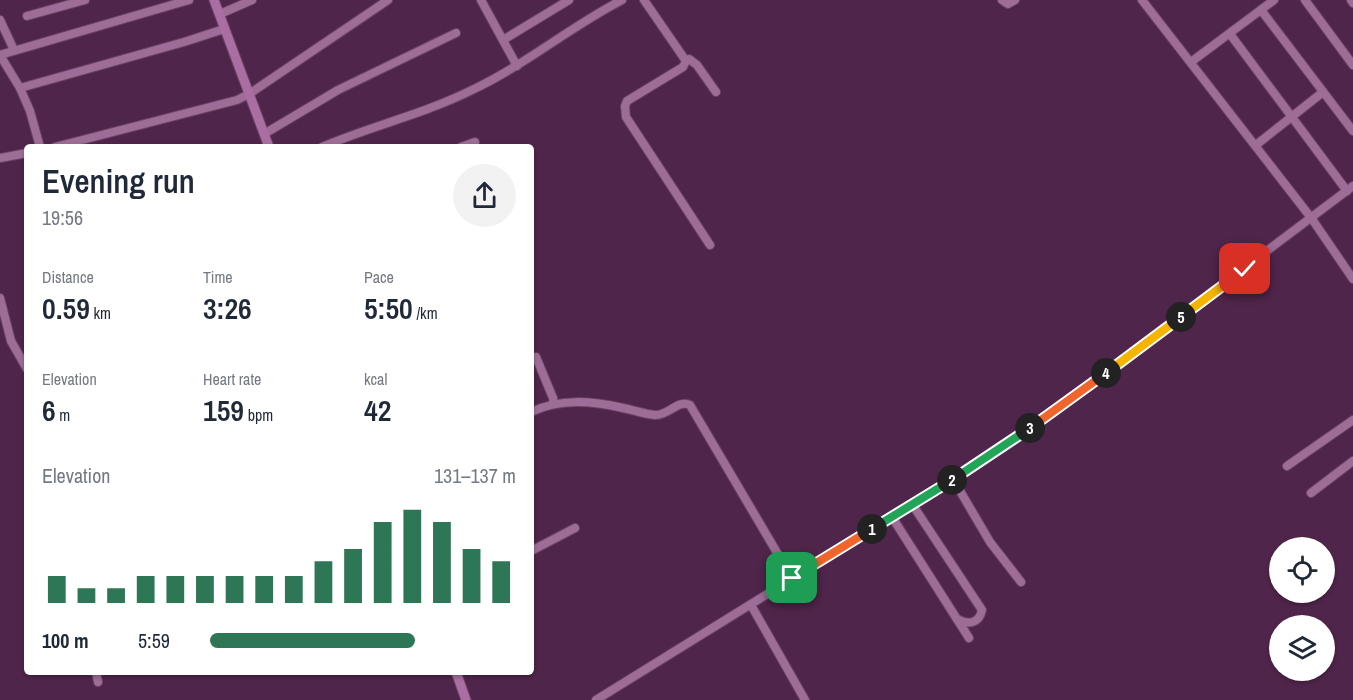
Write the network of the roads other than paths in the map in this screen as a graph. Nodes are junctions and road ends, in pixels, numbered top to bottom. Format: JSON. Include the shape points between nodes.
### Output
{"nodes":[{"id":1,"x":85,"y":0,"type":"edge"},
{"id":2,"x":189,"y":0,"type":"edge"},
{"id":3,"x":214,"y":0,"type":"edge"},
{"id":4,"x":252,"y":0,"type":"edge"},
{"id":5,"x":388,"y":0,"type":"edge"},
{"id":6,"x":569,"y":0,"type":"edge"},
{"id":7,"x":622,"y":0,"type":"edge"},
{"id":8,"x":644,"y":0,"type":"edge"},
{"id":9,"x":1002,"y":0,"type":"edge"},
{"id":10,"x":1015,"y":0,"type":"edge"},
{"id":11,"x":1142,"y":0,"type":"edge"},
{"id":12,"x":1274,"y":0,"type":"edge"},
{"id":13,"x":1305,"y":0,"type":"edge"},
{"id":14,"x":485,"y":1,"type":"edge"},
{"id":15,"x":1261,"y":10,"type":"junction"},
{"id":16,"x":220,"y":14,"type":"junction"},
{"id":17,"x":27,"y":16,"type":"dead end"},
{"id":18,"x":0,"y":20,"type":"edge"},
{"id":19,"x":224,"y":29,"type":"junction"},
{"id":20,"x":456,"y":33,"type":"dead end"},
{"id":21,"x":1230,"y":34,"type":"junction"},
{"id":22,"x":502,"y":40,"type":"junction"},
{"id":23,"x":14,"y":50,"type":"junction"},
{"id":24,"x":0,"y":55,"type":"edge"},
{"id":25,"x":686,"y":60,"type":"junction"},
{"id":26,"x":1191,"y":62,"type":"junction"},
{"id":27,"x":1353,"y":65,"type":"edge"},
{"id":28,"x":517,"y":66,"type":"junction"},
{"id":29,"x":20,"y":88,"type":"junction"},
{"id":30,"x":716,"y":92,"type":"dead end"},
{"id":31,"x":1323,"y":92,"type":"junction"},
{"id":32,"x":249,"y":94,"type":"junction"},
{"id":33,"x":1291,"y":116,"type":"junction"},
{"id":34,"x":1353,"y":131,"type":"edge"},
{"id":35,"x":264,"y":134,"type":"junction"},
{"id":36,"x":475,"y":142,"type":"dead end"},
{"id":37,"x":39,"y":144,"type":"edge"},
{"id":38,"x":67,"y":144,"type":"edge"},
{"id":39,"x":268,"y":144,"type":"edge"},
{"id":40,"x":330,"y":144,"type":"edge"},
{"id":41,"x":469,"y":144,"type":"edge"},
{"id":42,"x":1256,"y":146,"type":"junction"},
{"id":43,"x":24,"y":154,"type":"edge"},
{"id":44,"x":0,"y":158,"type":"edge"},
{"id":45,"x":1350,"y":189,"type":"edge"},
{"id":46,"x":1312,"y":219,"type":"junction"},
{"id":47,"x":710,"y":245,"type":"dead end"},
{"id":48,"x":1353,"y":279,"type":"edge"},
{"id":49,"x":0,"y":298,"type":"edge"},
{"id":50,"x":536,"y":357,"type":"dead end"},
{"id":51,"x":24,"y":364,"type":"edge"},
{"id":52,"x":554,"y":404,"type":"junction"},
{"id":53,"x":534,"y":411,"type":"edge"},
{"id":54,"x":1353,"y":420,"type":"edge"},
{"id":55,"x":1353,"y":461,"type":"edge"},
{"id":56,"x":1287,"y":466,"type":"dead end"},
{"id":57,"x":953,"y":479,"type":"junction"},
{"id":58,"x":1311,"y":494,"type":"dead end"},
{"id":59,"x":912,"y":504,"type":"junction"},
{"id":60,"x":892,"y":517,"type":"junction"},
{"id":61,"x":575,"y":528,"type":"dead end"},
{"id":62,"x":534,"y":549,"type":"edge"},
{"id":63,"x":792,"y":578,"type":"junction"},
{"id":64,"x":1021,"y":582,"type":"dead end"},
{"id":65,"x":751,"y":605,"type":"junction"},
{"id":66,"x":957,"y":620,"type":"junction"},
{"id":67,"x":969,"y":638,"type":"dead end"},
{"id":68,"x":97,"y":675,"type":"edge"},
{"id":69,"x":457,"y":675,"type":"edge"},
{"id":70,"x":98,"y":682,"type":"dead end"},
{"id":71,"x":466,"y":700,"type":"edge"},
{"id":72,"x":596,"y":700,"type":"edge"},
{"id":73,"x":805,"y":700,"type":"edge"}],
"edges":[{"from":1,"to":17,"type":"street"},
{"from":2,"to":23,"type":"street"},
{"from":3,"to":16,"type":"main road"},
{"from":4,"to":16,"type":"street"},
{"from":5,"to":32,"type":"street"},
{"from":6,"to":22,"type":"street"},
{"from":7,"to":28,"type":"street"},
{"from":8,"to":25,"type":"street"},
{"from":9,"to":10,"type":"street","via":[[1008,4]]},
{"from":11,"to":26,"type":"street"},
{"from":12,"to":15,"type":"street"},
{"from":13,"to":27,"type":"street"},
{"from":14,"to":22,"type":"street"},
{"from":15,"to":21,"type":"street"},
{"from":15,"to":31,"type":"street"},
{"from":16,"to":19,"type":"main road"},
{"from":18,"to":23,"type":"street"},
{"from":19,"to":29,"type":"street"},
{"from":19,"to":32,"type":"main road"},
{"from":20,"to":35,"type":"street","via":[[338,90]]},
{"from":21,"to":26,"type":"street"},
{"from":21,"to":33,"type":"street"},
{"from":22,"to":28,"type":"street"},
{"from":23,"to":24,"type":"street"},
{"from":24,"to":29,"type":"street"},
{"from":25,"to":30,"type":"street","via":[[697,65]]},
{"from":25,"to":47,"type":"street","via":[[683,67],[630,99],[625,111]]},
{"from":26,"to":42,"type":"street"},
{"from":28,"to":40,"type":"street","via":[[448,102]]},
{"from":29,"to":37,"type":"street"},
{"from":31,"to":33,"type":"street"},
{"from":31,"to":34,"type":"street"},
{"from":32,"to":35,"type":"main road"},
{"from":32,"to":38,"type":"street"},
{"from":33,"to":42,"type":"street"},
{"from":33,"to":45,"type":"street"},
{"from":35,"to":39,"type":"main road"},
{"from":36,"to":41,"type":"street"},
{"from":42,"to":46,"type":"street"},
{"from":43,"to":44,"type":"street"},
{"from":45,"to":46,"type":"street"},
{"from":46,"to":48,"type":"street"},
{"from":46,"to":57,"type":"street","via":[[1045,418]]},
{"from":49,"to":51,"type":"street","via":[[11,341]]},
{"from":50,"to":52,"type":"street"},
{"from":52,"to":53,"type":"street"},
{"from":52,"to":63,"type":"street","via":[[608,404],[658,415],[682,403],[690,405]]},
{"from":54,"to":56,"type":"street"},
{"from":55,"to":58,"type":"street"},
{"from":57,"to":59,"type":"street"},
{"from":57,"to":64,"type":"street","via":[[990,542]]},
{"from":59,"to":60,"type":"street"},
{"from":59,"to":66,"type":"street","via":[[982,610],[975,622]]},
{"from":60,"to":63,"type":"street"},
{"from":60,"to":66,"type":"street"},
{"from":61,"to":62,"type":"street"},
{"from":63,"to":65,"type":"street"},
{"from":65,"to":72,"type":"street"},
{"from":65,"to":73,"type":"street"},
{"from":66,"to":67,"type":"street"},
{"from":68,"to":70,"type":"street"},
{"from":69,"to":71,"type":"main road"}]}
